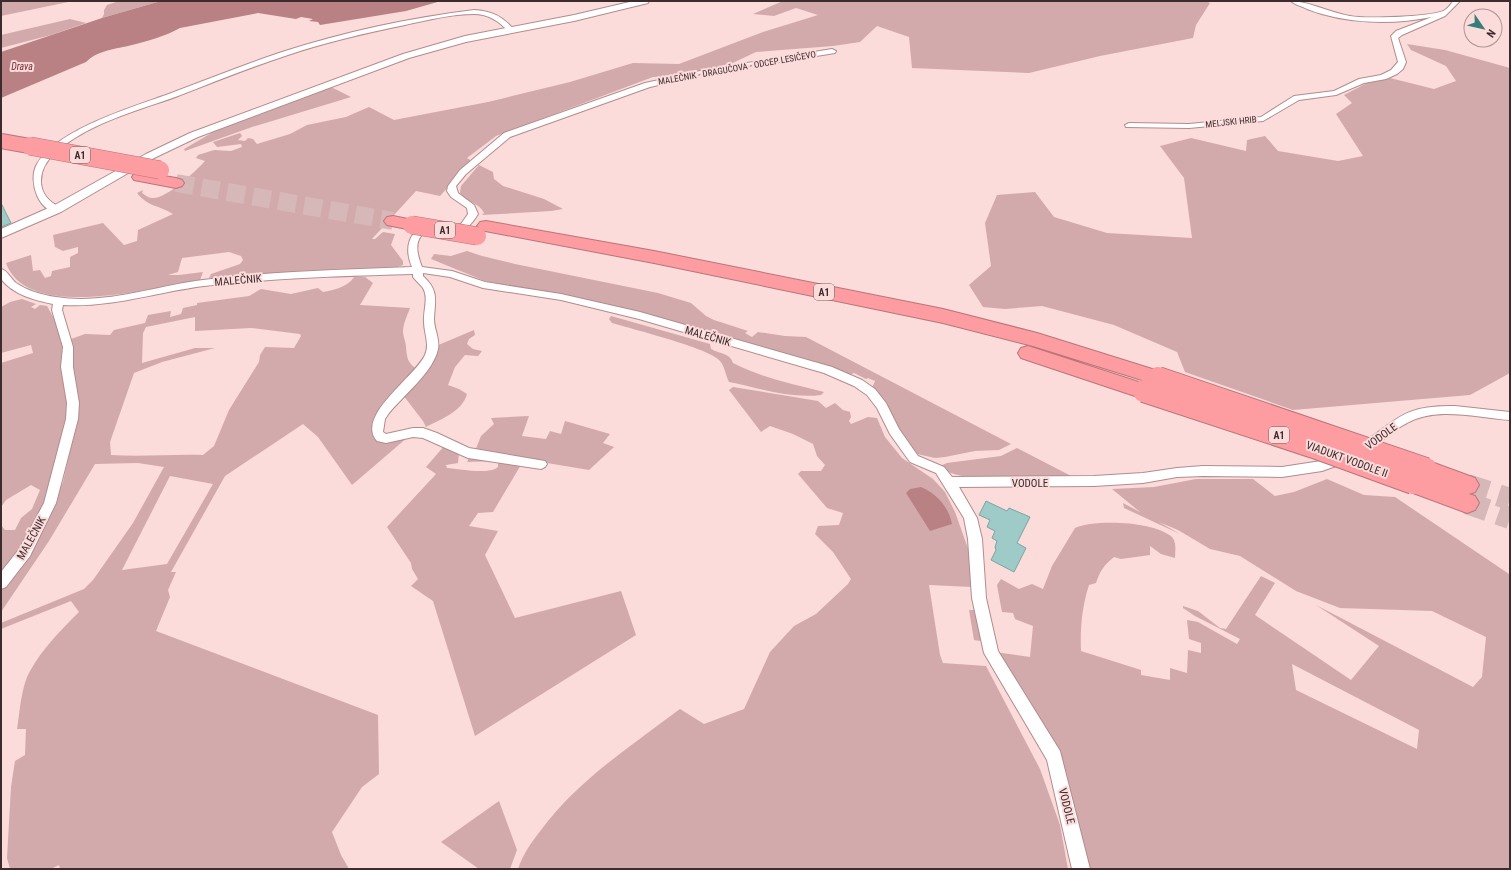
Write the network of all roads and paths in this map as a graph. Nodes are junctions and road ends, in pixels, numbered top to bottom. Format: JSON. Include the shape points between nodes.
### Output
{"nodes":[{"id":1,"x":645,"y":1,"type":"edge"},
{"id":2,"x":1294,"y":1,"type":"edge"},
{"id":3,"x":1457,"y":1,"type":"edge"},
{"id":4,"x":1447,"y":12,"type":"junction"},
{"id":5,"x":510,"y":30,"type":"junction"},
{"id":6,"x":832,"y":51,"type":"dead end"},
{"id":7,"x":1129,"y":125,"type":"dead end"},
{"id":8,"x":1,"y":142,"type":"edge"},
{"id":9,"x":1,"y":152,"type":"edge"},
{"id":10,"x":57,"y":209,"type":"junction"},
{"id":11,"x":407,"y":218,"type":"tunnel mouth"},
{"id":12,"x":1,"y":234,"type":"edge"},
{"id":13,"x":419,"y":270,"type":"junction"},
{"id":14,"x":1,"y":272,"type":"edge"},
{"id":15,"x":59,"y":301,"type":"junction"},
{"id":16,"x":1510,"y":416,"type":"edge"},
{"id":17,"x":541,"y":464,"type":"dead end"},
{"id":18,"x":949,"y":482,"type":"junction"},
{"id":19,"x":1467,"y":494,"type":"tunnel mouth"},
{"id":20,"x":1,"y":583,"type":"edge"},
{"id":21,"x":1080,"y":869,"type":"edge"}],
"edges":[{"from":1,"to":5,"type":"street"},
{"from":2,"to":4,"type":"street","via":[[1317,10],[1352,18],[1416,18]]},
{"from":3,"to":4,"type":"street","name":"MELJSKI HRIB"},
{"from":4,"to":7,"type":"street","name":"MELJSKI HRIB","via":[[1398,33],[1394,38],[1402,62],[1394,72],[1362,81],[1336,93],[1297,98],[1264,119],[1189,126]]},
{"from":5,"to":10,"type":"street","via":[[421,51],[208,129],[150,156]]},
{"from":5,"to":10,"type":"street","via":[[497,17],[474,12],[363,33],[318,43],[252,65],[123,114],[71,138],[47,156],[36,171],[39,193],[46,202]]},
{"from":6,"to":13,"type":"street","name":"MALEČNIK - DRAGUČOVA - ODCEP LESIČEVO","via":[[710,71],[648,85],[507,135],[463,172],[452,186],[454,196],[473,210],[467,224],[456,229],[433,226],[425,228],[412,242],[413,259]]},
{"from":8,"to":9,"type":"highway","number":"A1","bridge":true,"via":[[160,170],[181,178],[140,176]]},
{"from":10,"to":12,"type":"street"},
{"from":11,"to":19,"type":"highway","name":"VIADUKT VODOLE II","number":"A1","bridge":true,"via":[[481,231],[939,329],[1151,385],[1314,447],[1420,476]]},
{"from":13,"to":15,"type":"street","name":"MALEČNIK","via":[[235,280],[94,302]]},
{"from":13,"to":17,"type":"street","via":[[418,277],[430,290],[432,298],[429,320],[434,344],[424,367],[382,416],[377,426],[381,438],[421,433],[439,438],[459,450],[473,454]]},
{"from":13,"to":18,"type":"street","name":"MALEČNIK","via":[[452,274],[483,285],[561,297],[633,314],[844,376],[871,392],[914,459],[940,470]]},
{"from":14,"to":15,"type":"street","name":"MALEČNIK","via":[[15,287],[35,296]]},
{"from":15,"to":20,"type":"street","name":"MALEČNIK","via":[[57,310],[68,347],[67,367],[73,403],[72,419],[50,503],[25,552]]},
{"from":16,"to":18,"type":"street","name":"VODOLE","via":[[1463,412],[1426,412],[1413,415],[1356,453],[1313,469],[1289,473],[1182,472],[1145,478],[1060,483]]},
{"from":18,"to":21,"type":"street","name":"VODOLE","via":[[970,518],[979,598],[992,653],[1054,757]]}]}
